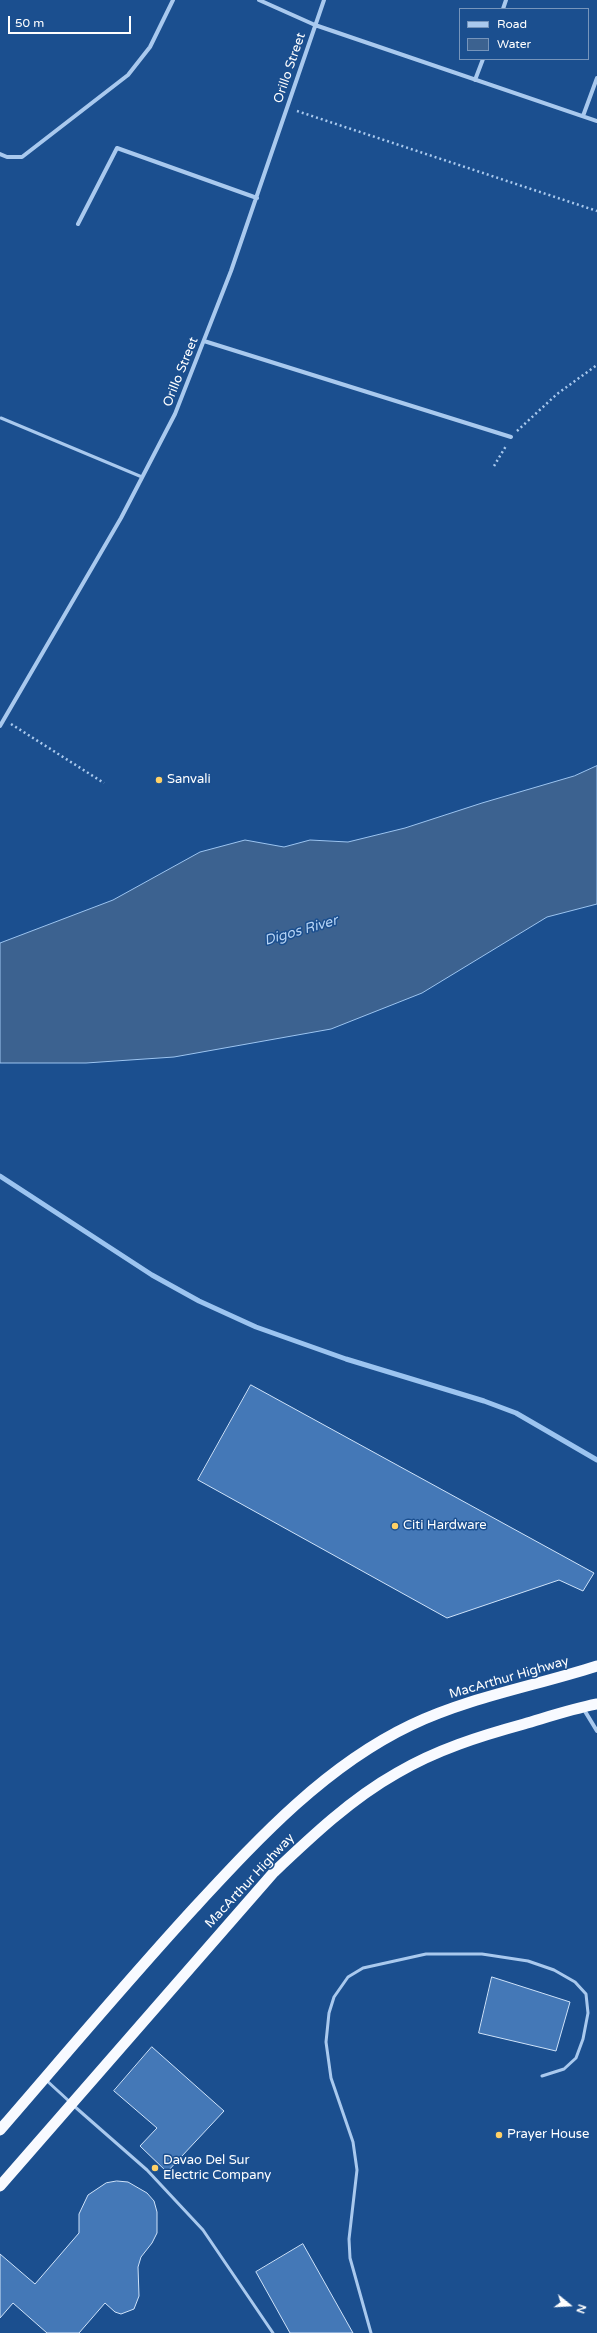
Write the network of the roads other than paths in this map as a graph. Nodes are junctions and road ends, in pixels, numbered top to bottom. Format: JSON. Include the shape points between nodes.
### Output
{"nodes":[{"id":1,"x":173,"y":0,"type":"edge"},
{"id":2,"x":259,"y":0,"type":"edge"},
{"id":3,"x":324,"y":0,"type":"edge"},
{"id":4,"x":315,"y":25,"type":"junction"},
{"id":5,"x":484,"y":60,"type":"edge"},
{"id":6,"x":597,"y":78,"type":"edge"},
{"id":7,"x":475,"y":80,"type":"junction"},
{"id":8,"x":583,"y":116,"type":"junction"},
{"id":9,"x":597,"y":121,"type":"edge"},
{"id":10,"x":0,"y":154,"type":"edge"},
{"id":11,"x":257,"y":198,"type":"junction"},
{"id":12,"x":78,"y":224,"type":"dead end"},
{"id":13,"x":204,"y":341,"type":"junction"},
{"id":14,"x":1,"y":418,"type":"dead end"},
{"id":15,"x":511,"y":437,"type":"road end"},
{"id":16,"x":142,"y":477,"type":"junction"},
{"id":17,"x":0,"y":726,"type":"edge"},
{"id":18,"x":597,"y":1666,"type":"edge"},
{"id":19,"x":597,"y":1704,"type":"edge"},
{"id":20,"x":582,"y":1707,"type":"junction"},
{"id":21,"x":597,"y":1731,"type":"edge"},
{"id":22,"x":542,"y":2076,"type":"dead end"},
{"id":23,"x":44,"y":2079,"type":"junction"},
{"id":24,"x":72,"y":2104,"type":"junction"},
{"id":25,"x":0,"y":2130,"type":"edge"},
{"id":26,"x":0,"y":2186,"type":"edge"},
{"id":27,"x":273,"y":2333,"type":"edge"},
{"id":28,"x":371,"y":2333,"type":"edge"}],
"edges":[{"from":1,"to":10,"type":"street","via":[[150,47],[128,75],[22,157]]},
{"from":2,"to":4,"type":"street"},
{"from":3,"to":4,"type":"street","name":"Orillo Street"},
{"from":4,"to":7,"type":"street"},
{"from":4,"to":11,"type":"street","name":"Orillo Street"},
{"from":5,"to":7,"type":"street"},
{"from":6,"to":8,"type":"street"},
{"from":7,"to":8,"type":"street"},
{"from":8,"to":9,"type":"street"},
{"from":11,"to":12,"type":"street","via":[[117,148]]},
{"from":11,"to":13,"type":"street","name":"Orillo Street"},
{"from":13,"to":15,"type":"street"},
{"from":13,"to":16,"type":"street","name":"Orillo Street","via":[[176,414]]},
{"from":14,"to":16,"type":"lane"},
{"from":16,"to":17,"type":"street","name":"Orillo Street","via":[[49,645]]},
{"from":18,"to":23,"type":"highway","name":"MacArthur Highway","via":[[482,1699],[418,1722],[367,1750],[332,1774],[293,1805],[260,1837],[170,1934]]},
{"from":19,"to":20,"type":"highway","name":"MacArthur Highway"},
{"from":20,"to":21,"type":"street"},
{"from":20,"to":24,"type":"highway","name":"MacArthur Highway","via":[[485,1735],[427,1756],[364,1794],[319,1829],[274,1872]]},
{"from":22,"to":28,"type":"lane","via":[[564,2069],[576,2058],[588,2013],[586,1994],[575,1982],[554,1970],[528,1961],[482,1954],[426,1954],[363,1968],[348,1977],[334,1997],[329,2013],[326,2042],[332,2078],[354,2149],[357,2170],[349,2239],[350,2258]]},
{"from":23,"to":24,"type":"lane"},
{"from":23,"to":25,"type":"highway","name":"MacArthur Highway"},
{"from":24,"to":26,"type":"highway","name":"MacArthur Highway"},
{"from":24,"to":27,"type":"lane","via":[[147,2170],[204,2230]]}]}
